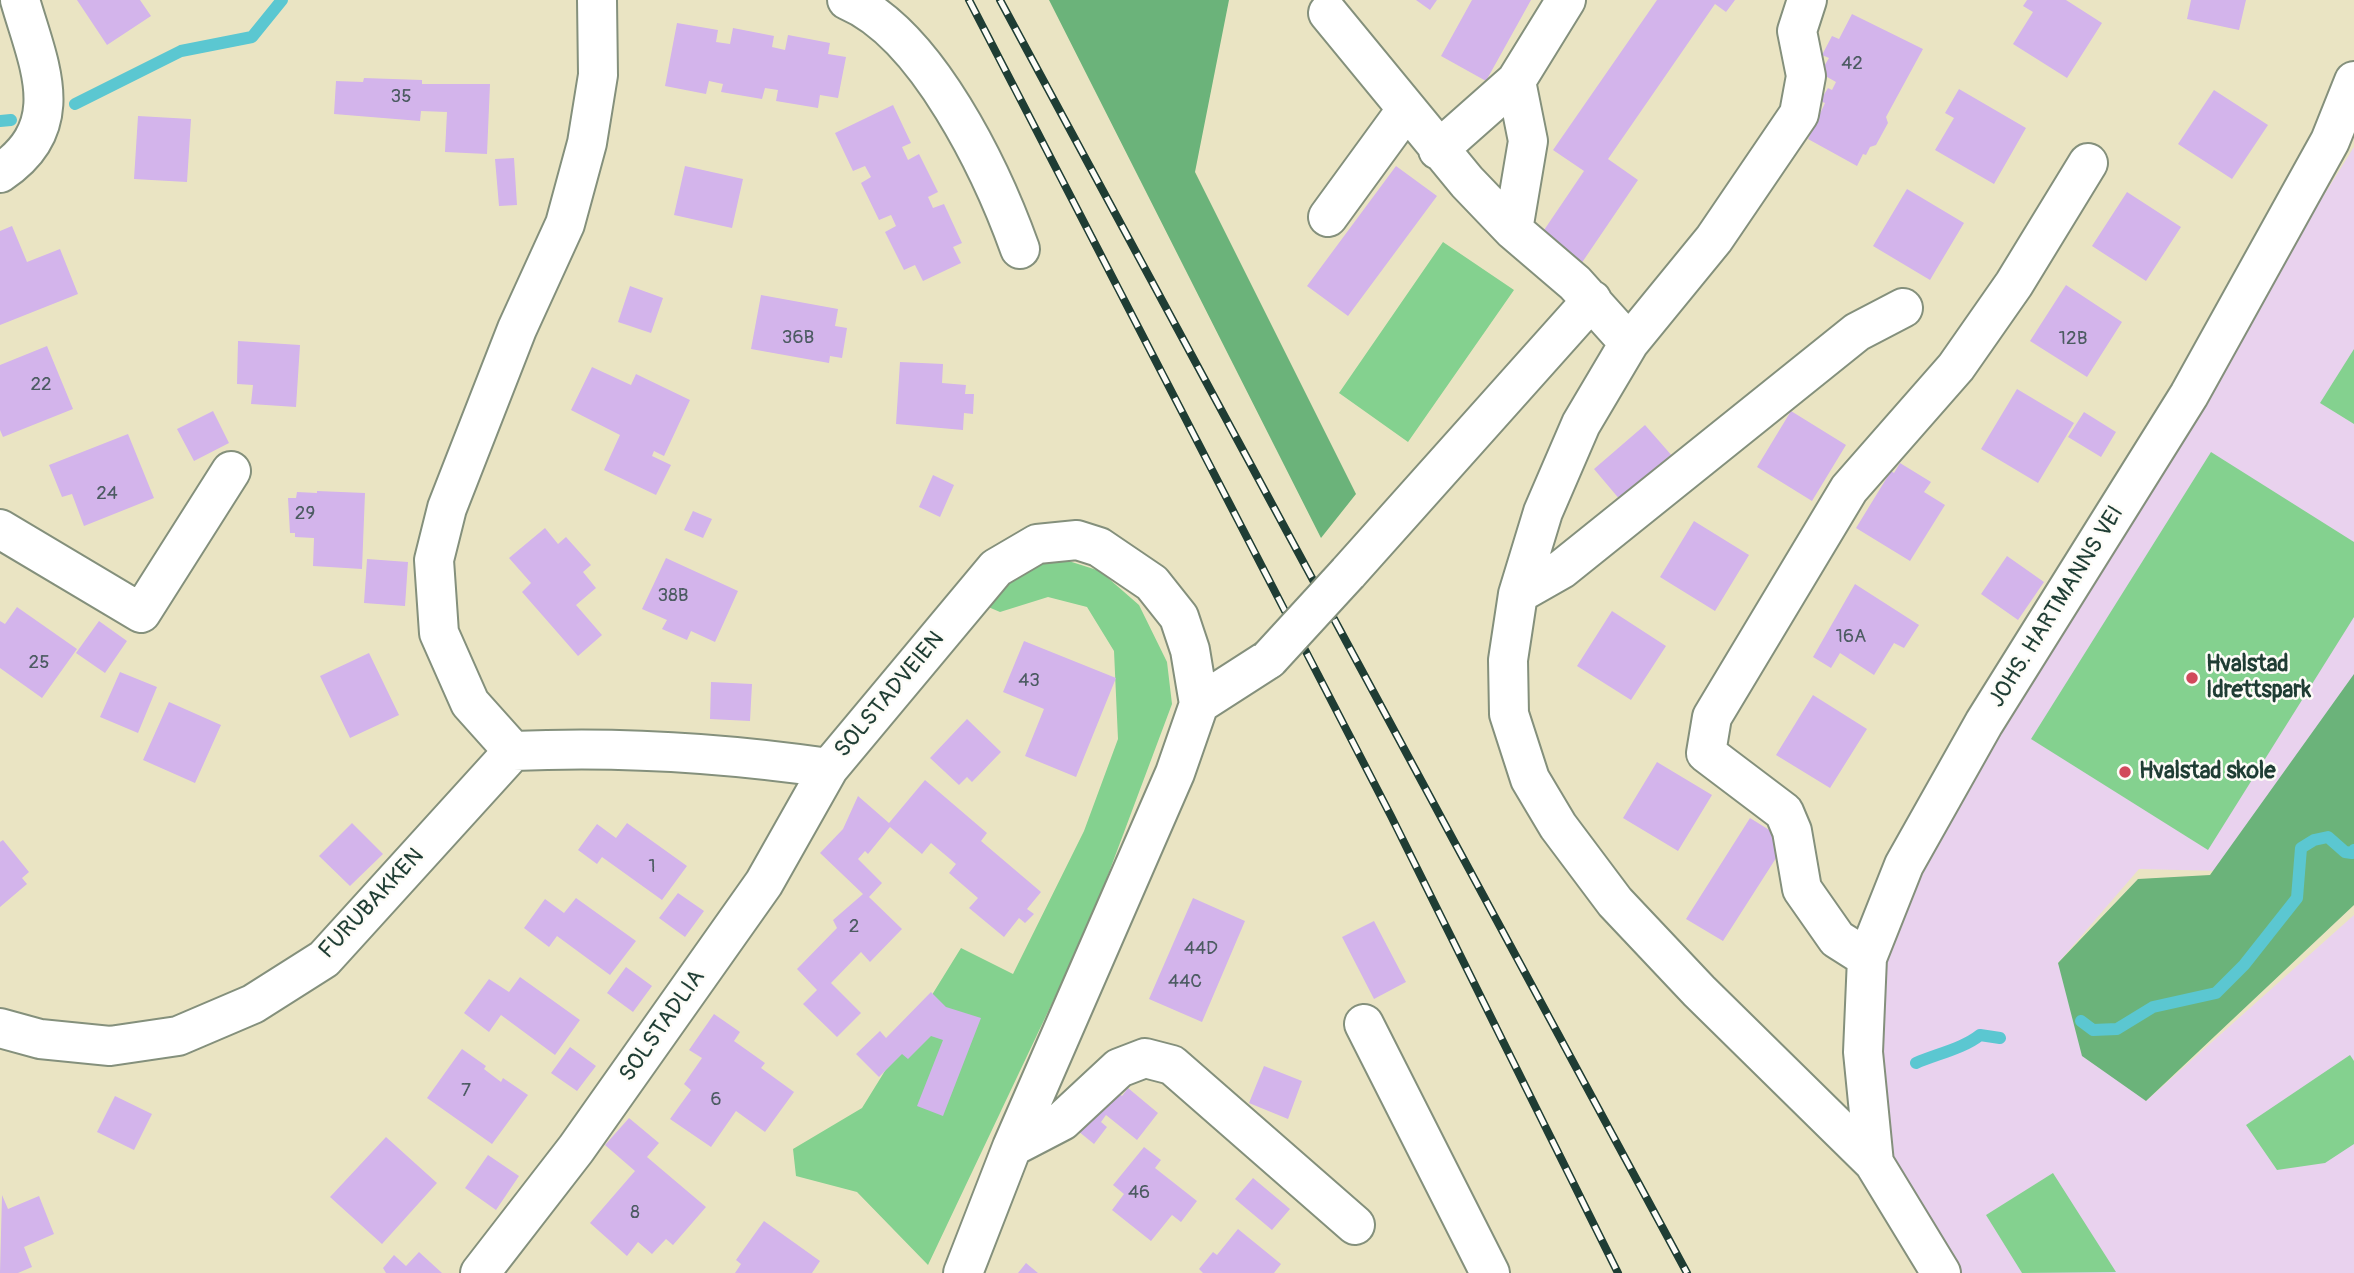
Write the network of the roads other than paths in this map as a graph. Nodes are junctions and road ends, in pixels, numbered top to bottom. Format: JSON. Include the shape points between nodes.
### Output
{"nodes":[{"id":1,"x":20,"y":0,"type":"edge"},
{"id":2,"x":597,"y":0,"type":"edge"},
{"id":3,"x":847,"y":0,"type":"edge"},
{"id":4,"x":1566,"y":0,"type":"edge"},
{"id":5,"x":1807,"y":0,"type":"edge"},
{"id":6,"x":1328,"y":13,"type":"dead end"},
{"id":7,"x":1516,"y":81,"type":"junction"},
{"id":8,"x":2354,"y":81,"type":"edge"},
{"id":9,"x":1406,"y":110,"type":"junction"},
{"id":10,"x":1438,"y":150,"type":"junction"},
{"id":11,"x":2088,"y":163,"type":"dead end"},
{"id":12,"x":0,"y":173,"type":"edge"},
{"id":13,"x":1328,"y":217,"type":"dead end"},
{"id":14,"x":1513,"y":230,"type":"junction"},
{"id":15,"x":1020,"y":249,"type":"dead end"},
{"id":16,"x":1592,"y":300,"type":"junction"},
{"id":17,"x":1903,"y":308,"type":"dead end"},
{"id":18,"x":1629,"y":343,"type":"junction"},
{"id":19,"x":231,"y":471,"type":"dead end"},
{"id":20,"x":0,"y":529,"type":"edge"},
{"id":21,"x":1518,"y":594,"type":"junction"},
{"id":22,"x":1199,"y":704,"type":"junction"},
{"id":23,"x":513,"y":751,"type":"junction"},
{"id":24,"x":829,"y":768,"type":"junction"},
{"id":25,"x":1867,"y":958,"type":"junction"},
{"id":26,"x":1364,"y":1024,"type":"dead end"},
{"id":27,"x":0,"y":1028,"type":"edge"},
{"id":28,"x":1012,"y":1147,"type":"junction"},
{"id":29,"x":1874,"y":1163,"type":"junction"},
{"id":30,"x":1355,"y":1225,"type":"dead end"},
{"id":31,"x":480,"y":1273,"type":"edge"},
{"id":32,"x":963,"y":1273,"type":"edge"},
{"id":33,"x":1490,"y":1273,"type":"edge"},
{"id":34,"x":1941,"y":1273,"type":"edge"}],
"edges":[{"from":1,"to":12,"type":"street","via":[[44,83],[42,124],[20,160]]},
{"from":2,"to":23,"type":"street","via":[[598,75],[587,143],[565,224],[517,329],[447,509],[434,560],[439,633],[470,702]]},
{"from":3,"to":15,"type":"street","via":[[890,25],[935,83],[979,152]]},
{"from":4,"to":7,"type":"street"},
{"from":5,"to":18,"type":"street","name":"JOHS. HARTMANNS VEI","via":[[1797,30],[1806,76],[1799,114],[1714,239]]},
{"from":6,"to":9,"type":"street"},
{"from":7,"to":10,"type":"street"},
{"from":7,"to":14,"type":"street","via":[[1528,141]]},
{"from":8,"to":25,"type":"street","name":"JOHS. HARTMANNS VEI","via":[[2330,141],[2189,395],[1984,723],[1911,853]]},
{"from":9,"to":10,"type":"street"},
{"from":9,"to":13,"type":"street"},
{"from":10,"to":14,"type":"street"},
{"from":11,"to":25,"type":"street","via":[[2014,284],[1956,367],[1849,489],[1712,717],[1706,753],[1784,812],[1802,889],[1837,939]]},
{"from":14,"to":16,"type":"street"},
{"from":16,"to":18,"type":"street"},
{"from":16,"to":22,"type":"street","bridge":true,"via":[[1269,659]]},
{"from":17,"to":21,"type":"street","via":[[1857,332],[1562,569]]},
{"from":18,"to":21,"type":"street","name":"JOHS. HARTMANNS VEI","via":[[1581,424],[1543,512]]},
{"from":19,"to":20,"type":"street","via":[[141,613]]},
{"from":21,"to":29,"type":"street","name":"JOHS. HARTMANNS VEI","via":[[1508,660],[1509,714],[1530,779],[1558,826],[1615,902]]},
{"from":22,"to":24,"type":"street","name":"SOLSTADVEIEN","via":[[1191,650],[1180,617],[1152,583],[1088,543],[1037,544],[996,568]]},
{"from":22,"to":28,"type":"street","name":"SOLSTADVEIEN","via":[[1175,773]]},
{"from":23,"to":24,"type":"street","name":"SOLSTADVEIEN","via":[[585,747],[769,759]]},
{"from":23,"to":27,"type":"street","name":"FURUBAKKEN","via":[[324,959],[253,1004],[178,1036],[110,1046],[40,1039]]},
{"from":24,"to":31,"type":"street","name":"SOLSTADLIA","via":[[764,883],[576,1149]]},
{"from":25,"to":29,"type":"street","name":"JOHS. HARTMANNS VEI","via":[[1863,1052]]},
{"from":26,"to":33,"type":"street"},
{"from":28,"to":30,"type":"street","via":[[1062,1121],[1119,1068],[1145,1058],[1172,1065]]},
{"from":28,"to":32,"type":"street","name":"SOLSTADVEIEN"},
{"from":29,"to":34,"type":"street","name":"JOHS. HARTMANNS VEI"}]}
